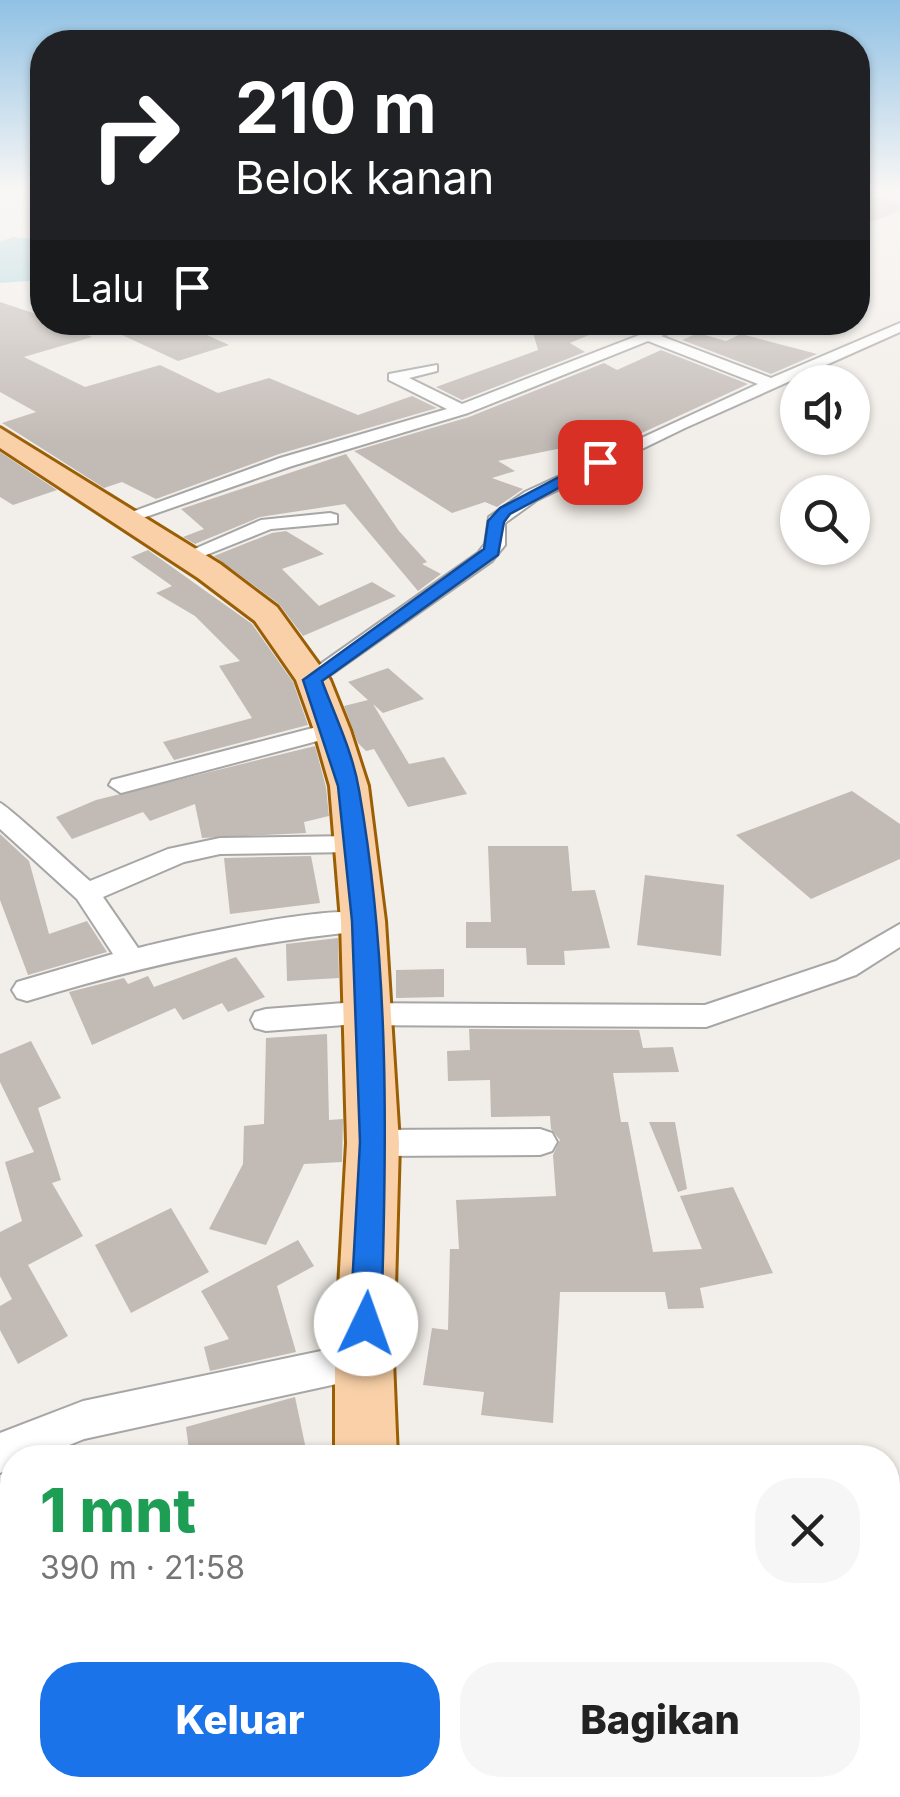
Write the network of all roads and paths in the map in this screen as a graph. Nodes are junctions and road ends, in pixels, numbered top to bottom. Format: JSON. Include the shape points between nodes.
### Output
{"nodes":[{"id":1,"x":900,"y":327,"type":"edge"},
{"id":2,"x":650,"y":335,"type":"edge"},
{"id":3,"x":647,"y":336,"type":"junction"},
{"id":4,"x":432,"y":368,"type":"dead end"},
{"id":5,"x":772,"y":384,"type":"junction"},
{"id":6,"x":462,"y":410,"type":"junction"},
{"id":7,"x":0,"y":436,"type":"edge"},
{"id":8,"x":127,"y":517,"type":"junction"},
{"id":9,"x":330,"y":519,"type":"dead end"},
{"id":10,"x":186,"y":557,"type":"junction"},
{"id":11,"x":312,"y":680,"type":"junction"},
{"id":12,"x":332,"y":730,"type":"junction"},
{"id":13,"x":121,"y":784,"type":"dead end"},
{"id":14,"x":0,"y":811,"type":"edge"},
{"id":15,"x":354,"y":844,"type":"junction"},
{"id":16,"x":87,"y":893,"type":"junction"},
{"id":17,"x":363,"y":921,"type":"junction"},
{"id":18,"x":900,"y":934,"type":"edge"},
{"id":19,"x":129,"y":957,"type":"junction"},
{"id":20,"x":27,"y":990,"type":"dead end"},
{"id":21,"x":367,"y":1014,"type":"junction"},
{"id":22,"x":266,"y":1020,"type":"dead end"},
{"id":23,"x":373,"y":1142,"type":"junction"},
{"id":24,"x":540,"y":1142,"type":"dead end"},
{"id":25,"x":364,"y":1360,"type":"junction"},
{"id":26,"x":20,"y":1445,"type":"edge"},
{"id":27,"x":366,"y":1445,"type":"edge"}],
"edges":[{"from":1,"to":5,"type":"street"},
{"from":2,"to":3,"type":"street"},
{"from":3,"to":5,"type":"street"},
{"from":3,"to":6,"type":"street"},
{"from":4,"to":6,"type":"street","via":[[394,377]]},
{"from":5,"to":11,"type":"street","via":[[505,511],[496,521],[492,551]]},
{"from":6,"to":8,"type":"street"},
{"from":7,"to":8,"type":"main road"},
{"from":8,"to":10,"type":"main road"},
{"from":9,"to":10,"type":"street","via":[[268,524]]},
{"from":10,"to":11,"type":"main road","via":[[266,614]]},
{"from":11,"to":12,"type":"main road"},
{"from":12,"to":13,"type":"street"},
{"from":12,"to":15,"type":"main road","via":[[349,786]]},
{"from":14,"to":16,"type":"street"},
{"from":15,"to":16,"type":"street","via":[[220,846],[177,855]]},
{"from":15,"to":17,"type":"main road"},
{"from":16,"to":19,"type":"street"},
{"from":17,"to":19,"type":"street","via":[[244,933]]},
{"from":17,"to":21,"type":"main road"},
{"from":18,"to":21,"type":"street","via":[[846,968],[706,1016]]},
{"from":19,"to":20,"type":"street"},
{"from":21,"to":22,"type":"street"},
{"from":21,"to":23,"type":"main road"},
{"from":23,"to":24,"type":"street"},
{"from":23,"to":25,"type":"main road"},
{"from":25,"to":26,"type":"street","via":[[83,1420]]},
{"from":25,"to":27,"type":"main road"}]}
